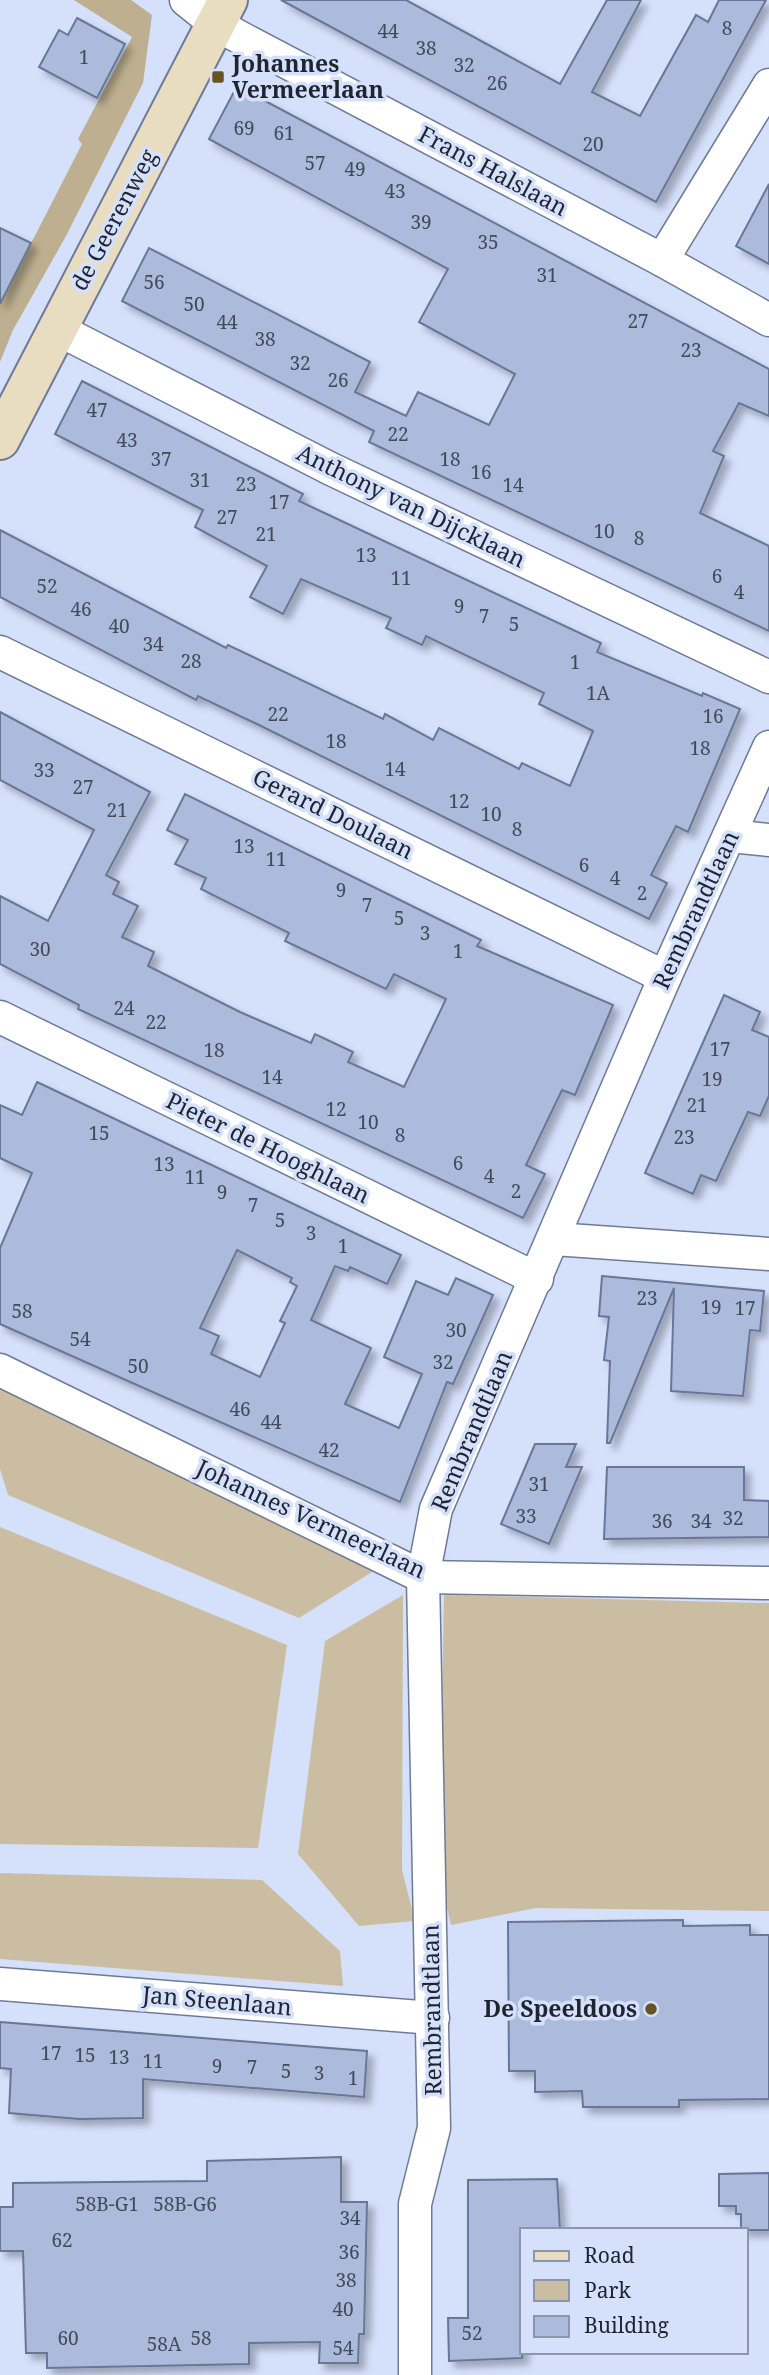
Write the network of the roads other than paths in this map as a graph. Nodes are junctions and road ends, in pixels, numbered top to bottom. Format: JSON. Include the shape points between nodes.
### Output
{"nodes":[{"id":1,"x":186,"y":0,"type":"edge"},
{"id":2,"x":222,"y":12,"type":"edge"},
{"id":3,"x":769,"y":85,"type":"edge"},
{"id":4,"x":663,"y":260,"type":"junction"},
{"id":5,"x":769,"y":320,"type":"edge"},
{"id":6,"x":57,"y":329,"type":"junction"},
{"id":7,"x":0,"y":440,"type":"edge"},
{"id":8,"x":0,"y":652,"type":"edge"},
{"id":9,"x":769,"y":677,"type":"edge"},
{"id":10,"x":769,"y":747,"type":"edge"},
{"id":11,"x":731,"y":836,"type":"junction"},
{"id":12,"x":769,"y":840,"type":"edge"},
{"id":13,"x":665,"y":977,"type":"junction"},
{"id":14,"x":0,"y":1017,"type":"edge"},
{"id":15,"x":554,"y":1239,"type":"junction"},
{"id":16,"x":769,"y":1255,"type":"edge"},
{"id":17,"x":537,"y":1279,"type":"junction"},
{"id":18,"x":0,"y":1370,"type":"edge"},
{"id":19,"x":423,"y":1577,"type":"junction"},
{"id":20,"x":769,"y":1583,"type":"edge"},
{"id":21,"x":0,"y":1984,"type":"edge"},
{"id":22,"x":433,"y":2018,"type":"junction"},
{"id":23,"x":415,"y":2375,"type":"edge"}],
"edges":[{"from":1,"to":2,"type":"street","name":"Frans Halslaan"},
{"from":2,"to":4,"type":"street","name":"Frans Halslaan"},
{"from":2,"to":6,"type":"main road","name":"de Geerenweg"},
{"from":3,"to":4,"type":"street"},
{"from":4,"to":5,"type":"street","name":"Frans Halslaan"},
{"from":6,"to":7,"type":"main road","name":"de Geerenweg"},
{"from":6,"to":9,"type":"street","name":"Anthony van Dijcklaan","via":[[331,469]]},
{"from":8,"to":13,"type":"street","name":"Gerard Doulaan"},
{"from":10,"to":11,"type":"street","name":"Rembrandtlaan"},
{"from":11,"to":12,"type":"street"},
{"from":11,"to":13,"type":"street","name":"Rembrandtlaan"},
{"from":13,"to":15,"type":"street","name":"Rembrandtlaan"},
{"from":14,"to":17,"type":"street","name":"Pieter de Hooghlaan"},
{"from":15,"to":16,"type":"street"},
{"from":15,"to":17,"type":"street","name":"Rembrandtlaan"},
{"from":17,"to":19,"type":"street","name":"Rembrandtlaan","via":[[436,1509]]},
{"from":18,"to":19,"type":"street","name":"Johannes Vermeerlaan"},
{"from":19,"to":20,"type":"street","name":"Johannes Vermeerlaan"},
{"from":19,"to":22,"type":"street","name":"Rembrandtlaan"},
{"from":21,"to":22,"type":"street","name":"Jan Steenlaan"},
{"from":22,"to":23,"type":"street","name":"Rembrandtlaan","via":[[434,2128],[415,2204]]}]}
